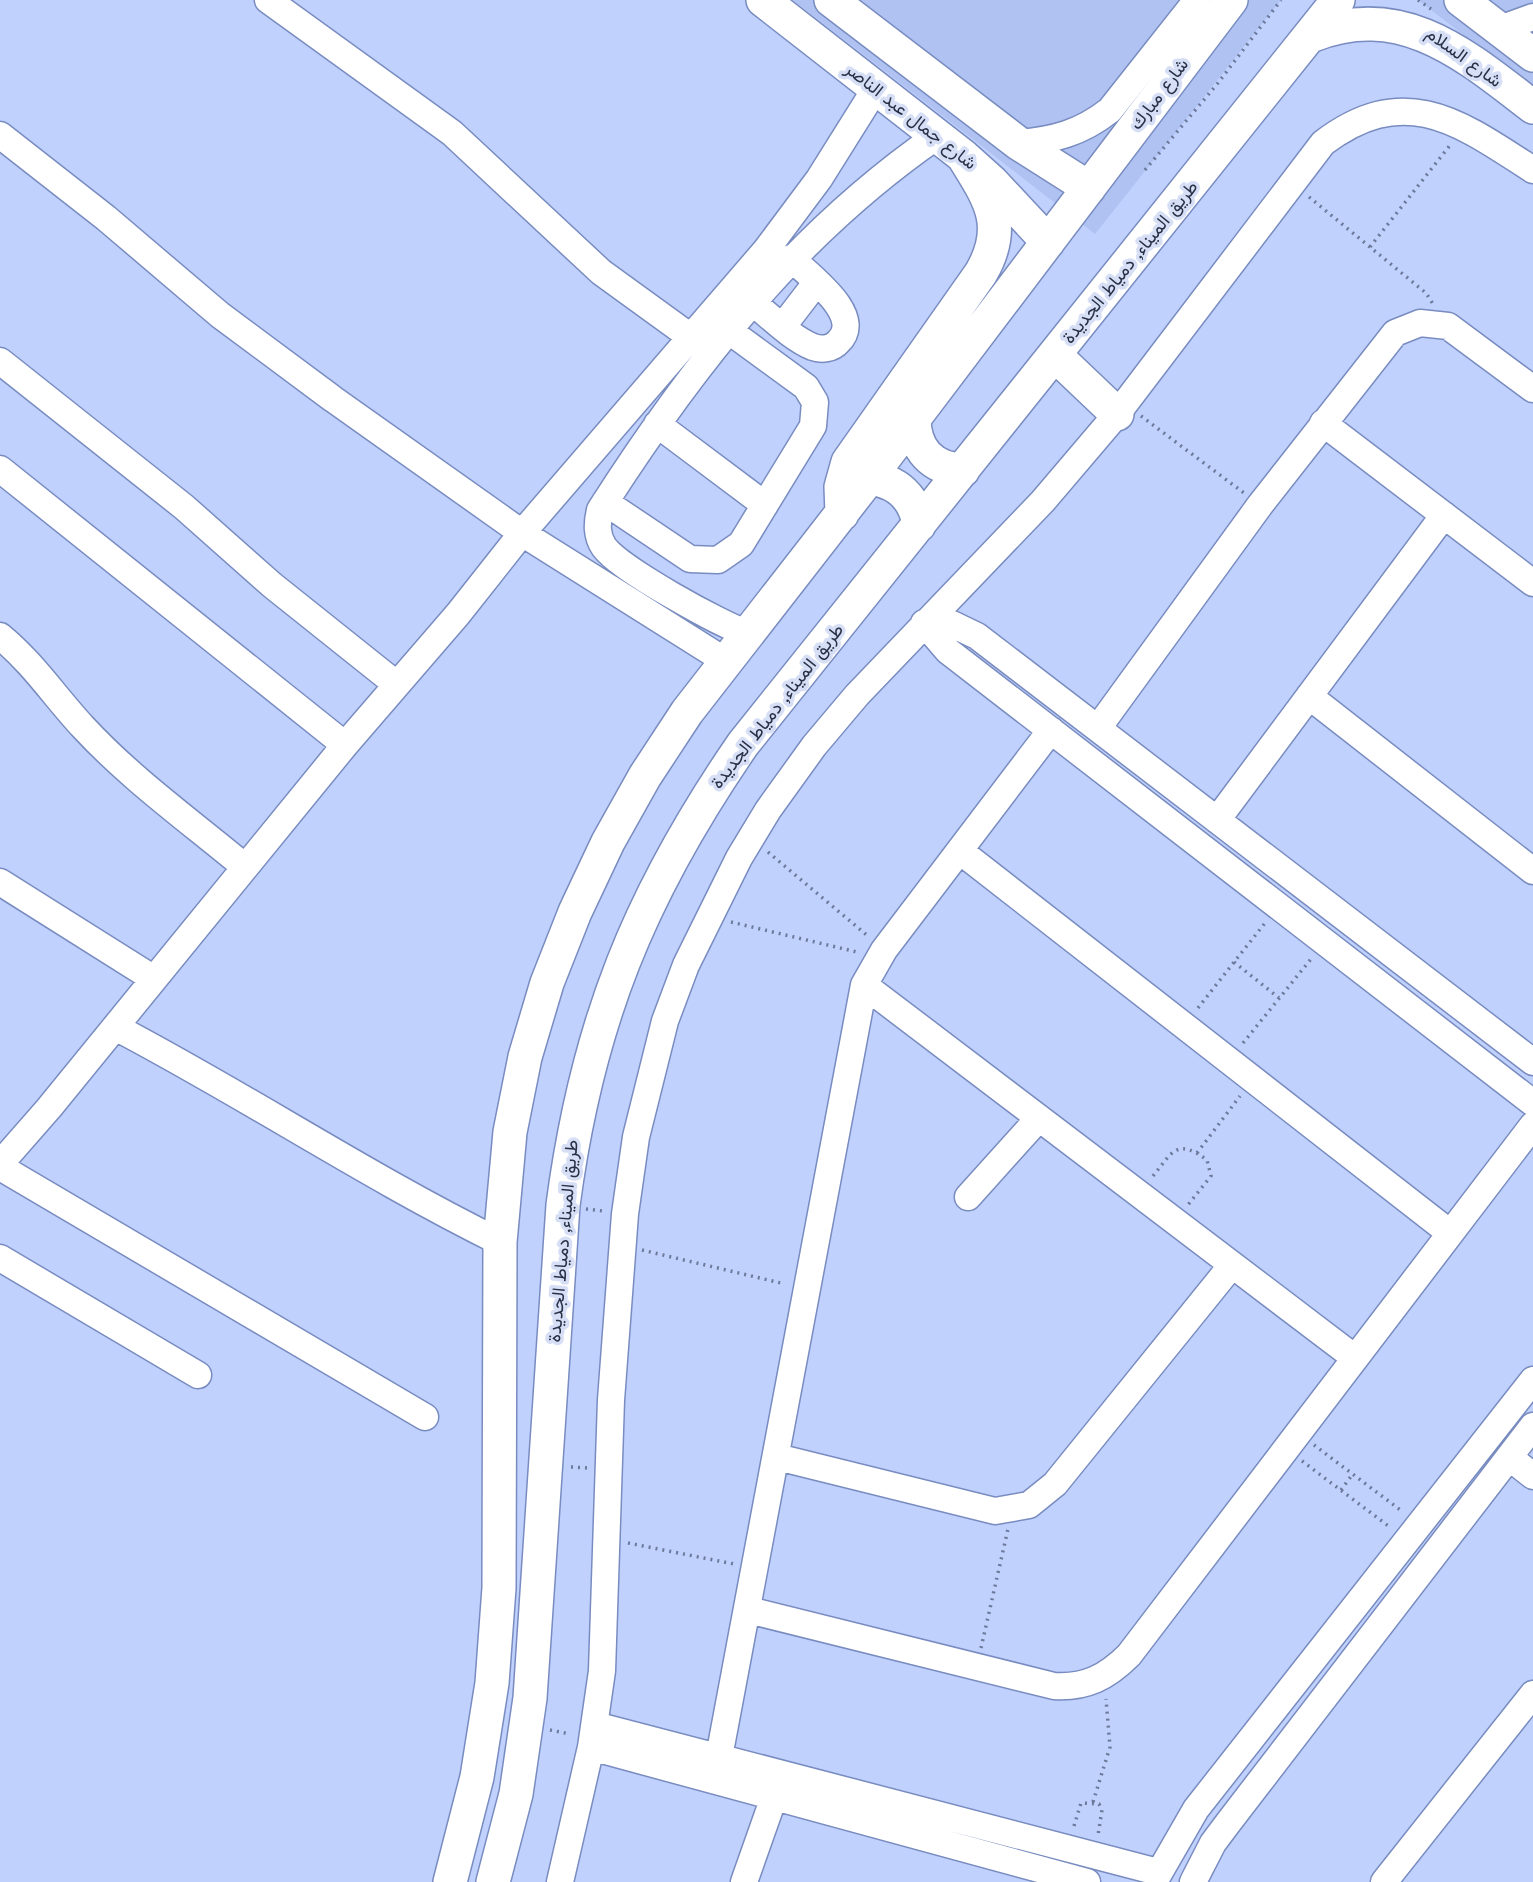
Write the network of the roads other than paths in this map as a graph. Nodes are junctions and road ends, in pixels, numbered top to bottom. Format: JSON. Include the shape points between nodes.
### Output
{"nodes":[{"id":1,"x":268,"y":0,"type":"edge"},
{"id":2,"x":763,"y":0,"type":"edge"},
{"id":3,"x":831,"y":0,"type":"edge"},
{"id":4,"x":1197,"y":0,"type":"edge"},
{"id":5,"x":1230,"y":0,"type":"edge"},
{"id":6,"x":1338,"y":0,"type":"edge"},
{"id":7,"x":1461,"y":0,"type":"edge"},
{"id":8,"x":1533,"y":17,"type":"edge"},
{"id":9,"x":1500,"y":29,"type":"junction"},
{"id":10,"x":1311,"y":36,"type":"junction"},
{"id":11,"x":1533,"y":55,"type":"edge"},
{"id":12,"x":1170,"y":58,"type":"junction"},
{"id":13,"x":876,"y":88,"type":"junction"},
{"id":14,"x":1533,"y":107,"type":"edge"},
{"id":15,"x":0,"y":135,"type":"edge"},
{"id":16,"x":937,"y":136,"type":"junction"},
{"id":17,"x":1018,"y":143,"type":"junction"},
{"id":18,"x":963,"y":156,"type":"junction"},
{"id":19,"x":1533,"y":170,"type":"edge"},
{"id":20,"x":992,"y":182,"type":"junction"},
{"id":21,"x":1089,"y":188,"type":"junction"},
{"id":22,"x":1048,"y":242,"type":"junction"},
{"id":23,"x":791,"y":258,"type":"junction"},
{"id":24,"x":817,"y":284,"type":"junction"},
{"id":25,"x":751,"y":302,"type":"junction"},
{"id":26,"x":783,"y":326,"type":"junction"},
{"id":27,"x":728,"y":330,"type":"junction"},
{"id":28,"x":692,"y":338,"type":"junction"},
{"id":29,"x":1056,"y":356,"type":"junction"},
{"id":30,"x":0,"y":361,"type":"edge"},
{"id":31,"x":1533,"y":389,"type":"edge"},
{"id":32,"x":1121,"y":409,"type":"junction"},
{"id":33,"x":914,"y":418,"type":"junction"},
{"id":34,"x":1323,"y":423,"type":"junction"},
{"id":35,"x":657,"y":424,"type":"junction"},
{"id":36,"x":0,"y":469,"type":"edge"},
{"id":37,"x":963,"y":470,"type":"junction"},
{"id":38,"x":869,"y":478,"type":"junction"},
{"id":39,"x":606,"y":502,"type":"junction"},
{"id":40,"x":765,"y":505,"type":"junction"},
{"id":41,"x":842,"y":514,"type":"junction"},
{"id":42,"x":1444,"y":515,"type":"junction"},
{"id":43,"x":919,"y":525,"type":"junction"},
{"id":44,"x":522,"y":533,"type":"junction"},
{"id":45,"x":1533,"y":583,"type":"edge"},
{"id":46,"x":925,"y":623,"type":"junction"},
{"id":47,"x":749,"y":634,"type":"junction"},
{"id":48,"x":0,"y":636,"type":"edge"},
{"id":49,"x":727,"y":662,"type":"junction"},
{"id":50,"x":396,"y":684,"type":"junction"},
{"id":51,"x":1309,"y":696,"type":"junction"},
{"id":52,"x":1098,"y":728,"type":"junction"},
{"id":53,"x":1051,"y":730,"type":"junction"},
{"id":54,"x":345,"y":744,"type":"junction"},
{"id":55,"x":1217,"y":820,"type":"junction"},
{"id":56,"x":960,"y":851,"type":"junction"},
{"id":57,"x":245,"y":867,"type":"junction"},
{"id":58,"x":1533,"y":871,"type":"edge"},
{"id":59,"x":0,"y":883,"type":"edge"},
{"id":60,"x":154,"y":979,"type":"junction"},
{"id":61,"x":864,"y":985,"type":"junction"},
{"id":62,"x":115,"y":1027,"type":"junction"},
{"id":63,"x":1533,"y":1062,"type":"edge"},
{"id":64,"x":1533,"y":1103,"type":"edge"},
{"id":65,"x":1039,"y":1118,"type":"junction"},
{"id":66,"x":1533,"y":1125,"type":"edge"},
{"id":67,"x":0,"y":1165,"type":"edge"},
{"id":68,"x":968,"y":1197,"type":"dead end"},
{"id":69,"x":1450,"y":1233,"type":"junction"},
{"id":70,"x":500,"y":1242,"type":"junction"},
{"id":71,"x":0,"y":1258,"type":"edge"},
{"id":72,"x":1232,"y":1265,"type":"junction"},
{"id":73,"x":1355,"y":1358,"type":"junction"},
{"id":74,"x":198,"y":1376,"type":"dead end"},
{"id":75,"x":1533,"y":1380,"type":"edge"},
{"id":76,"x":425,"y":1418,"type":"dead end"},
{"id":77,"x":1525,"y":1440,"type":"edge"},
{"id":78,"x":777,"y":1457,"type":"junction"},
{"id":79,"x":1533,"y":1476,"type":"edge"},
{"id":80,"x":748,"y":1610,"type":"junction"},
{"id":81,"x":1533,"y":1694,"type":"edge"},
{"id":82,"x":593,"y":1736,"type":"junction"},
{"id":83,"x":719,"y":1757,"type":"junction"},
{"id":84,"x":774,"y":1797,"type":"junction"},
{"id":85,"x":1156,"y":1877,"type":"edge"},
{"id":86,"x":450,"y":1882,"type":"edge"},
{"id":87,"x":493,"y":1882,"type":"edge"},
{"id":88,"x":560,"y":1882,"type":"edge"},
{"id":89,"x":744,"y":1882,"type":"edge"},
{"id":90,"x":1087,"y":1882,"type":"edge"},
{"id":91,"x":1193,"y":1882,"type":"edge"},
{"id":92,"x":1384,"y":1882,"type":"edge"}],
"edges":[{"from":1,"to":28,"type":"street","via":[[452,133],[601,272]]},
{"from":2,"to":13,"type":"main road","name":"شارع جمال عبد الناصر"},
{"from":3,"to":17,"type":"main road"},
{"from":4,"to":12,"type":"street"},
{"from":5,"to":12,"type":"main road","name":"شارع مبارك"},
{"from":6,"to":10,"type":"main road"},
{"from":7,"to":9,"type":"main road"},
{"from":8,"to":9,"type":"street"},
{"from":9,"to":11,"type":"main road"},
{"from":10,"to":14,"type":"main road","name":"شارع السلام","via":[[1361,16],[1414,22],[1446,40]]},
{"from":10,"to":29,"type":"main road","name":"طريق الميناء, دمياط الجديدة"},
{"from":12,"to":17,"type":"street","via":[[1096,122],[1065,136]]},
{"from":12,"to":21,"type":"main road","name":"شارع مبارك"},
{"from":13,"to":16,"type":"main road","name":"شارع جمال عبد الناصر"},
{"from":13,"to":28,"type":"street","via":[[811,190]]},
{"from":15,"to":44,"type":"street","via":[[220,315]]},
{"from":16,"to":18,"type":"main road","name":"شارع جمال عبد الناصر"},
{"from":16,"to":23,"type":"street","via":[[850,201]]},
{"from":17,"to":20,"type":"main road","via":[[1026,158],[1022,173],[1009,183]]},
{"from":17,"to":21,"type":"main road"},
{"from":18,"to":20,"type":"main road","name":"شارع جمال عبد الناصر"},
{"from":18,"to":41,"type":"main road","via":[[993,210],[992,249],[981,273],[848,462],[841,487]]},
{"from":19,"to":32,"type":"street","via":[[1465,126],[1441,116],[1391,111],[1343,128],[1323,143],[1291,183]]},
{"from":20,"to":22,"type":"main road","name":"شارع جمال عبد الناصر"},
{"from":21,"to":22,"type":"main road"},
{"from":22,"to":33,"type":"main road"},
{"from":23,"to":24,"type":"street"},
{"from":23,"to":25,"type":"street"},
{"from":24,"to":26,"type":"street"},
{"from":24,"to":26,"type":"street","via":[[844,312],[847,327],[840,341],[819,349]]},
{"from":25,"to":26,"type":"street"},
{"from":25,"to":27,"type":"street"},
{"from":27,"to":35,"type":"street"},
{"from":27,"to":40,"type":"street","via":[[806,387],[815,401],[813,426]]},
{"from":28,"to":44,"type":"street"},
{"from":29,"to":32,"type":"main road"},
{"from":29,"to":37,"type":"main road","name":"طريق الميناء, دمياط الجديدة"},
{"from":30,"to":50,"type":"street","via":[[184,506],[272,585]]},
{"from":31,"to":34,"type":"street","via":[[1455,330],[1434,322],[1407,326],[1395,333]]},
{"from":32,"to":46,"type":"street","via":[[1043,501]]},
{"from":33,"to":37,"type":"main road","via":[[917,441],[930,460]]},
{"from":33,"to":38,"type":"main road"},
{"from":34,"to":42,"type":"street"},
{"from":34,"to":52,"type":"street"},
{"from":35,"to":39,"type":"street"},
{"from":35,"to":40,"type":"street"},
{"from":36,"to":54,"type":"street"},
{"from":37,"to":43,"type":"main road","name":"طريق الميناء, دمياط الجديدة"},
{"from":38,"to":41,"type":"main road"},
{"from":38,"to":43,"type":"main road","via":[[900,488],[914,504]]},
{"from":39,"to":40,"type":"street","via":[[690,559],[709,562],[735,551]]},
{"from":39,"to":47,"type":"street","via":[[597,528],[610,553],[707,617]]},
{"from":41,"to":47,"type":"main road"},
{"from":42,"to":45,"type":"street"},
{"from":42,"to":51,"type":"street"},
{"from":43,"to":87,"type":"main road","name":"طريق الميناء, دمياط الجديدة","via":[[743,744],[666,864],[615,980],[588,1063],[572,1132],[563,1205],[539,1595],[526,1727],[516,1794]]},
{"from":44,"to":49,"type":"street"},
{"from":44,"to":50,"type":"street"},
{"from":46,"to":52,"type":"street","via":[[966,629]]},
{"from":46,"to":53,"type":"street","via":[[948,651]]},
{"from":46,"to":82,"type":"street","via":[[814,746],[751,839],[709,917],[665,1021],[648,1079],[625,1214],[608,1470],[606,1607]]},
{"from":47,"to":49,"type":"main road"},
{"from":48,"to":57,"type":"street","via":[[122,765]]},
{"from":49,"to":70,"type":"main road","via":[[645,776],[592,877],[547,983],[525,1057],[510,1132]]},
{"from":50,"to":54,"type":"street"},
{"from":51,"to":55,"type":"street"},
{"from":51,"to":58,"type":"street"},
{"from":52,"to":55,"type":"street"},
{"from":53,"to":56,"type":"street"},
{"from":53,"to":64,"type":"street"},
{"from":54,"to":57,"type":"street"},
{"from":55,"to":63,"type":"street"},
{"from":56,"to":61,"type":"street","via":[[882,953]]},
{"from":56,"to":69,"type":"street"},
{"from":57,"to":60,"type":"street"},
{"from":59,"to":60,"type":"street"},
{"from":60,"to":62,"type":"street"},
{"from":61,"to":65,"type":"street"},
{"from":61,"to":78,"type":"street"},
{"from":62,"to":67,"type":"street"},
{"from":62,"to":70,"type":"street"},
{"from":65,"to":68,"type":"street"},
{"from":65,"to":72,"type":"street"},
{"from":66,"to":69,"type":"street"},
{"from":67,"to":76,"type":"street"},
{"from":69,"to":73,"type":"street"},
{"from":70,"to":86,"type":"main road","via":[[499,1588],[492,1683],[477,1777]]},
{"from":71,"to":74,"type":"street"},
{"from":72,"to":73,"type":"street"},
{"from":72,"to":78,"type":"street","via":[[1055,1484],[1043,1496],[1013,1510],[995,1511]]},
{"from":73,"to":80,"type":"street","via":[[1129,1655],[1102,1678],[1071,1687],[1054,1686]]},
{"from":75,"to":85,"type":"street","via":[[1196,1809]]},
{"from":77,"to":79,"type":"street"},
{"from":77,"to":91,"type":"street","via":[[1228,1823]]},
{"from":78,"to":80,"type":"street"},
{"from":80,"to":83,"type":"street"},
{"from":81,"to":92,"type":"street"},
{"from":82,"to":83,"type":"street"},
{"from":82,"to":84,"type":"street"},
{"from":82,"to":88,"type":"street"},
{"from":83,"to":85,"type":"street","via":[[1094,1856]]},
{"from":84,"to":89,"type":"street"},
{"from":84,"to":90,"type":"street"}]}
